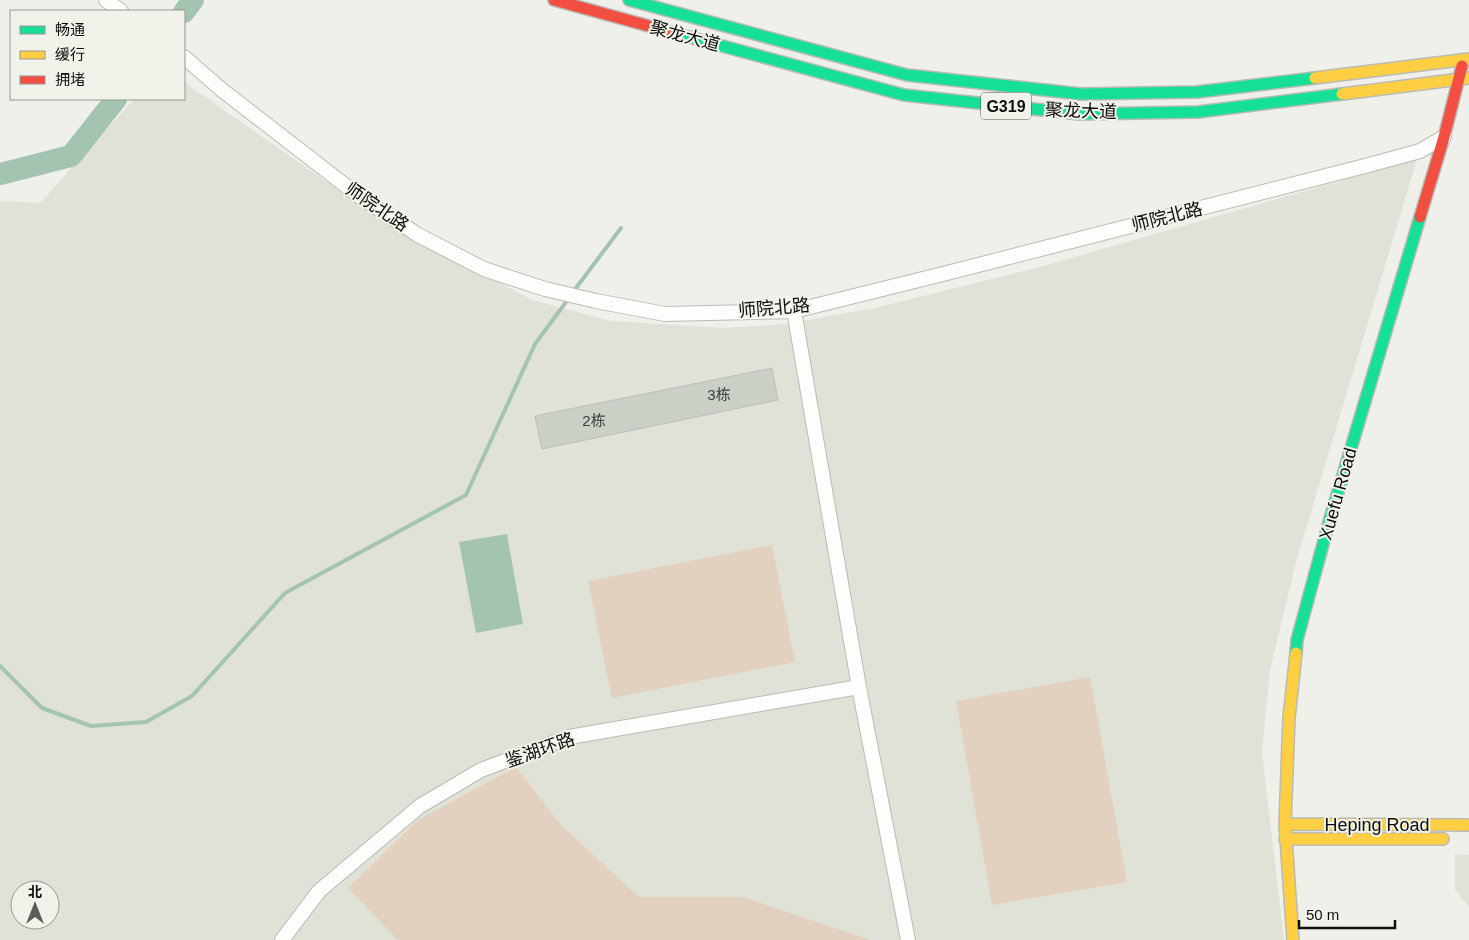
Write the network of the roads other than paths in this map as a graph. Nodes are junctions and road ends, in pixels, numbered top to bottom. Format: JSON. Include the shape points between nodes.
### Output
{"nodes":[{"id":1,"x":106,"y":0,"type":"edge"},
{"id":2,"x":554,"y":0,"type":"edge"},
{"id":3,"x":629,"y":0,"type":"edge"},
{"id":4,"x":120,"y":10,"type":"edge"},
{"id":5,"x":185,"y":59,"type":"edge"},
{"id":6,"x":1466,"y":59,"type":"edge"},
{"id":7,"x":1464,"y":78,"type":"edge"},
{"id":8,"x":1444,"y":137,"type":"junction"},
{"id":9,"x":794,"y":310,"type":"junction"},
{"id":10,"x":859,"y":687,"type":"junction"},
{"id":11,"x":1285,"y":824,"type":"junction"},
{"id":12,"x":1469,"y":825,"type":"edge"},
{"id":13,"x":1285,"y":839,"type":"junction"},
{"id":14,"x":1451,"y":839,"type":"dead end"},
{"id":15,"x":282,"y":940,"type":"edge"},
{"id":16,"x":908,"y":940,"type":"edge"},
{"id":17,"x":1293,"y":940,"type":"edge"}],
"edges":[{"from":1,"to":4,"type":"street"},
{"from":2,"to":7,"type":"main road","name":"聚龙大道","number":"G319","via":[[904,95],[1080,114],[1198,112]]},
{"from":3,"to":6,"type":"main road","name":"聚龙大道","number":"G319","via":[[907,76],[1080,94],[1197,92]]},
{"from":5,"to":9,"type":"street","name":"师院北路","via":[[360,196],[418,235],[484,269],[545,289],[665,314]]},
{"from":6,"to":7,"type":"main road","name":"Xuefu Road"},
{"from":7,"to":8,"type":"main road","name":"Xuefu Road"},
{"from":8,"to":9,"type":"street","name":"师院北路","via":[[1420,151],[1365,166]]},
{"from":8,"to":11,"type":"main road","name":"Xuefu Road","via":[[1297,640],[1289,718]]},
{"from":9,"to":10,"type":"street"},
{"from":10,"to":15,"type":"street","name":"鉴湖环路","via":[[569,737],[481,770],[420,806],[319,892]]},
{"from":10,"to":16,"type":"street"},
{"from":11,"to":12,"type":"main road","name":"Heping Road"},
{"from":11,"to":13,"type":"main road","name":"Xuefu Road"},
{"from":13,"to":14,"type":"main road","name":"Heping Road"},
{"from":13,"to":17,"type":"main road","name":"Xuefu Road"}]}
